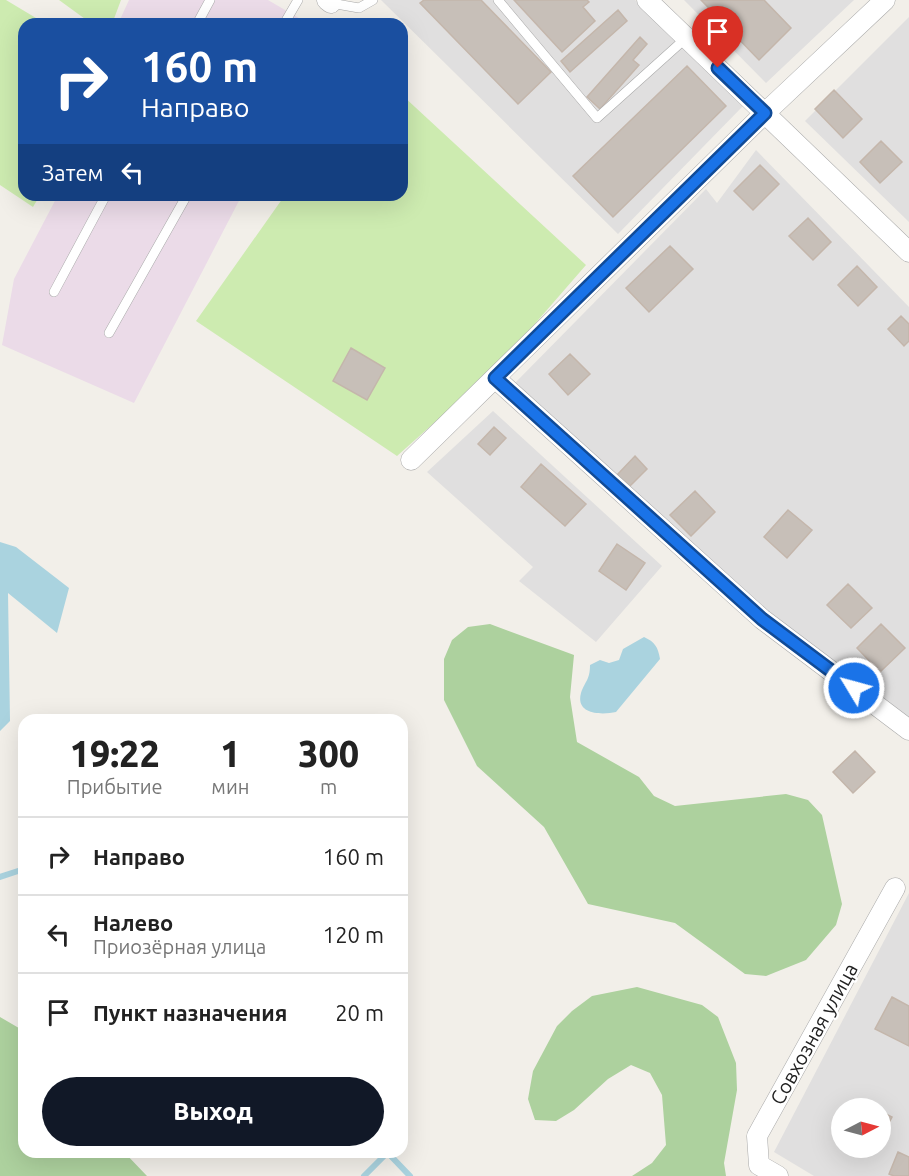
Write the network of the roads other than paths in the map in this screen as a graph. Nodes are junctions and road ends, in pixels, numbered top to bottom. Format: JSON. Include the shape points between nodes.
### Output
{"nodes":[{"id":1,"x":210,"y":0,"type":"edge"},
{"id":2,"x":298,"y":0,"type":"edge"},
{"id":3,"x":373,"y":0,"type":"edge"},
{"id":4,"x":498,"y":0,"type":"edge"},
{"id":5,"x":647,"y":0,"type":"edge"},
{"id":6,"x":885,"y":0,"type":"edge"},
{"id":7,"x":329,"y":2,"type":"edge"},
{"id":8,"x":200,"y":18,"type":"edge"},
{"id":9,"x":288,"y":18,"type":"edge"},
{"id":10,"x":686,"y":38,"type":"junction"},
{"id":11,"x":765,"y":113,"type":"junction"},
{"id":12,"x":103,"y":201,"type":"edge"},
{"id":13,"x":184,"y":201,"type":"edge"},
{"id":14,"x":909,"y":252,"type":"edge"},
{"id":15,"x":54,"y":292,"type":"dead end"},
{"id":16,"x":110,"y":333,"type":"dead end"},
{"id":17,"x":495,"y":378,"type":"junction"},
{"id":18,"x":411,"y":460,"type":"dead end"},
{"id":19,"x":909,"y":730,"type":"edge"},
{"id":20,"x":896,"y":888,"type":"dead end"},
{"id":21,"x":778,"y":1176,"type":"edge"}],
"edges":[{"from":1,"to":8,"type":"lane"},
{"from":2,"to":9,"type":"lane"},
{"from":3,"to":7,"type":"lane","via":[[359,8]]},
{"from":4,"to":10,"type":"lane","via":[[597,118]]},
{"from":5,"to":10,"type":"street"},
{"from":6,"to":11,"type":"street"},
{"from":10,"to":11,"type":"street"},
{"from":11,"to":14,"type":"street"},
{"from":11,"to":17,"type":"street"},
{"from":12,"to":15,"type":"lane"},
{"from":13,"to":16,"type":"lane"},
{"from":17,"to":18,"type":"street"},
{"from":17,"to":19,"type":"street","via":[[762,619]]},
{"from":20,"to":21,"type":"street","name":"Совхозная улица","via":[[758,1136],[759,1165]]}]}
